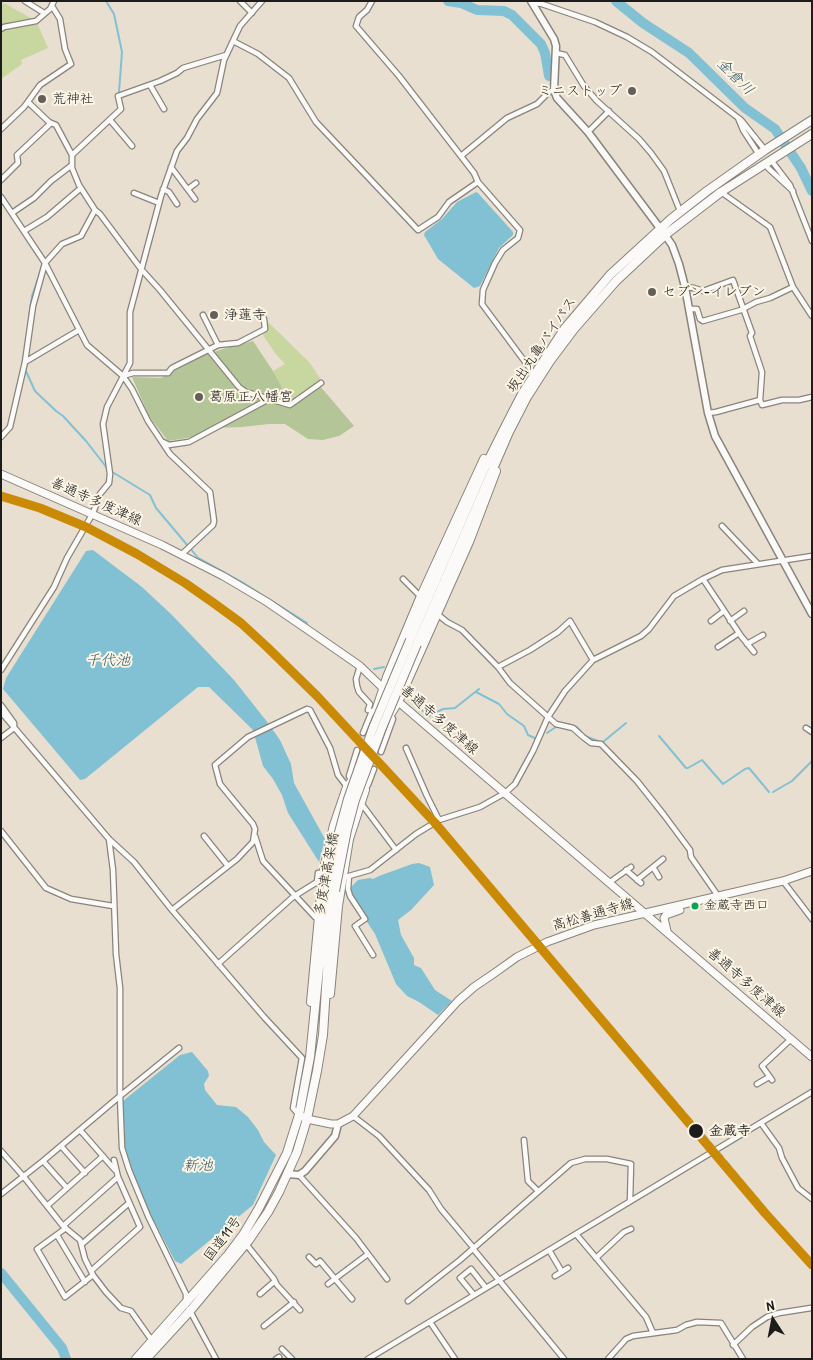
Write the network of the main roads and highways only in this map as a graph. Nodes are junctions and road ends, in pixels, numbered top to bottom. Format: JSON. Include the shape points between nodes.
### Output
{"nodes":[{"id":1,"x":810,"y":122,"type":"edge"},
{"id":2,"x":812,"y":134,"type":"edge"},
{"id":3,"x":663,"y":231,"type":"junction"},
{"id":4,"x":522,"y":394,"type":"junction"},
{"id":5,"x":514,"y":422,"type":"junction"},
{"id":6,"x":1,"y":474,"type":"edge"},
{"id":7,"x":413,"y":642,"type":"junction"},
{"id":8,"x":383,"y":688,"type":"junction"},
{"id":9,"x":398,"y":702,"type":"junction"},
{"id":10,"x":812,"y":872,"type":"edge"},
{"id":11,"x":331,"y":891,"type":"junction"},
{"id":12,"x":629,"y":899,"type":"junction"},
{"id":13,"x":703,"y":900,"type":"junction"},
{"id":14,"x":658,"y":911,"type":"junction"},
{"id":15,"x":646,"y":914,"type":"junction"},
{"id":16,"x":656,"y":922,"type":"junction"},
{"id":17,"x":594,"y":925,"type":"junction"},
{"id":18,"x":667,"y":932,"type":"junction"},
{"id":19,"x":812,"y":1057,"type":"edge"},
{"id":20,"x":317,"y":1071,"type":"junction"},
{"id":21,"x":306,"y":1082,"type":"junction"},
{"id":22,"x":299,"y":1115,"type":"junction"},
{"id":23,"x":307,"y":1119,"type":"junction"},
{"id":24,"x":188,"y":1307,"type":"junction"},
{"id":25,"x":154,"y":1344,"type":"junction"},
{"id":26,"x":136,"y":1359,"type":"edge"},
{"id":27,"x":146,"y":1359,"type":"edge"}],
"edges":[{"from":1,"to":3,"type":"highway","name":"坂出丸亀バイパス","via":[[680,211]]},
{"from":2,"to":3,"type":"highway","name":"坂出丸亀バイパス"},
{"from":3,"to":4,"type":"highway","name":"坂出丸亀バイパス","via":[[610,275],[584,304]]},
{"from":3,"to":5,"type":"highway","name":"坂出丸亀バイパス","via":[[574,329],[550,361]]},
{"from":4,"to":7,"type":"highway","name":"坂出丸亀バイパス","via":[[486,467]]},
{"from":4,"to":8,"type":"highway","via":[[476,474]]},
{"from":5,"to":7,"type":"highway","name":"坂出丸亀バイパス"},
{"from":5,"to":9,"type":"highway","via":[[469,542]]},
{"from":6,"to":8,"type":"main road","name":"善通寺多度津線","via":[[182,554],[267,602],[360,666]]},
{"from":7,"to":11,"type":"highway","name":"多度津高架橋","bridge":true,"via":[[373,728],[348,799],[339,832]]},
{"from":8,"to":9,"type":"main road","name":"善通寺多度津線"},
{"from":8,"to":9,"type":"highway","via":[[372,710],[380,722]]},
{"from":9,"to":12,"type":"main road","name":"善通寺多度津線"},
{"from":10,"to":13,"type":"main road","name":"高松善通寺線"},
{"from":11,"to":20,"type":"highway","name":"多度津高架橋","via":[[323,1035]]},
{"from":11,"to":21,"type":"highway","name":"多度津高架橋"},
{"from":12,"to":15,"type":"main road","name":"善通寺多度津線"},
{"from":12,"to":17,"type":"main road","via":[[632,906],[630,914]]},
{"from":13,"to":14,"type":"main road","name":"高松善通寺線"},
{"from":13,"to":18,"type":"main road","via":[[666,915]]},
{"from":14,"to":15,"type":"main road","name":"高松善通寺線"},
{"from":14,"to":16,"type":"main road","via":[[654,915]]},
{"from":15,"to":16,"type":"main road","name":"善通寺多度津線"},
{"from":15,"to":17,"type":"main road","name":"高松善通寺線"},
{"from":16,"to":18,"type":"main road","name":"善通寺多度津線"},
{"from":17,"to":23,"type":"main road","name":"高松善通寺線","via":[[536,947],[458,1001],[353,1116],[338,1124]]},
{"from":18,"to":19,"type":"main road","name":"善通寺多度津線"},
{"from":20,"to":21,"type":"highway","via":[[325,1042],[338,906],[346,878],[349,839],[364,787],[363,770],[349,784],[334,824],[323,874]]},
{"from":20,"to":23,"type":"highway","name":"多度津高架橋"},
{"from":21,"to":22,"type":"highway","name":"多度津高架橋"},
{"from":22,"to":23,"type":"main road"},
{"from":22,"to":24,"type":"highway","name":"国道11号","via":[[287,1153],[260,1208]]},
{"from":23,"to":24,"type":"highway","name":"国道11号","via":[[288,1174],[268,1212],[246,1244]]},
{"from":24,"to":25,"type":"highway","name":"国道11号"},
{"from":25,"to":26,"type":"highway","name":"国道11号"},
{"from":25,"to":27,"type":"highway","name":"国道11号"}]}
